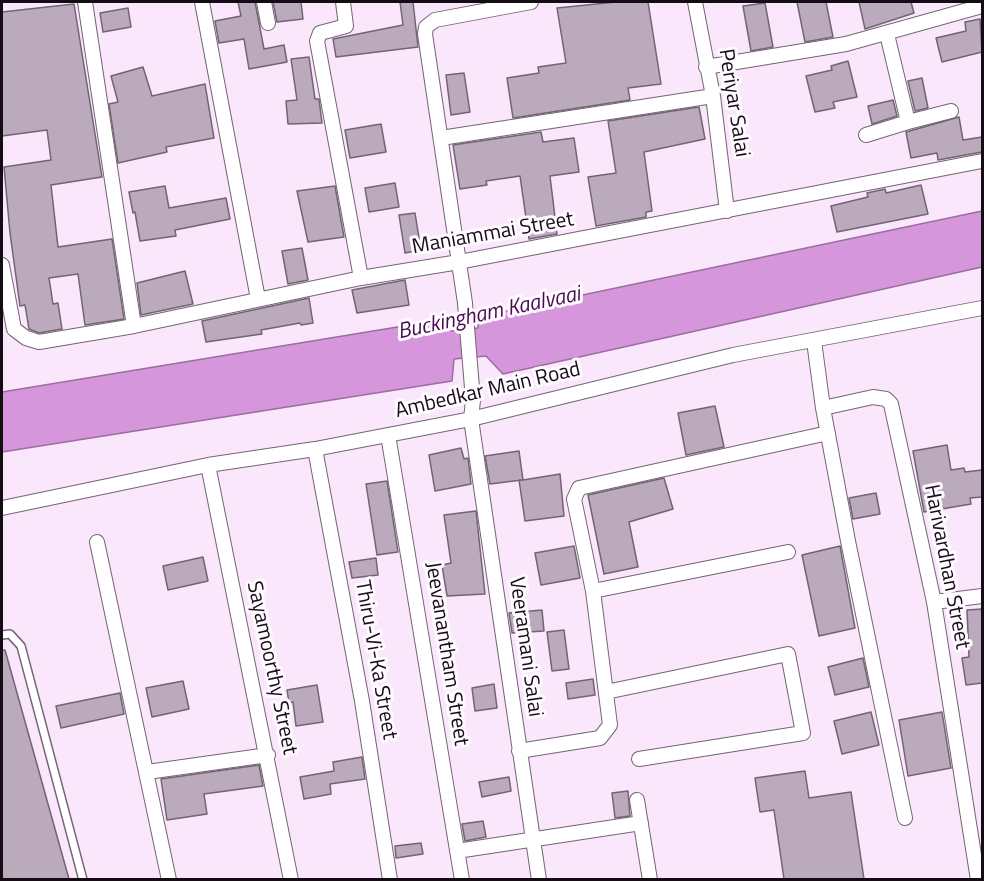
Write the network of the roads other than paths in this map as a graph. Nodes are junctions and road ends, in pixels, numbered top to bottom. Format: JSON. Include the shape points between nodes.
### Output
{"nodes":[{"id":1,"x":85,"y":2,"type":"edge"},
{"id":2,"x":202,"y":2,"type":"edge"},
{"id":3,"x":264,"y":2,"type":"edge"},
{"id":4,"x":343,"y":2,"type":"edge"},
{"id":5,"x":531,"y":2,"type":"edge"},
{"id":6,"x":695,"y":2,"type":"edge"},
{"id":7,"x":976,"y":5,"type":"edge"},
{"id":8,"x":268,"y":23,"type":"dead end"},
{"id":9,"x":887,"y":34,"type":"junction"},
{"id":10,"x":706,"y":66,"type":"junction"},
{"id":11,"x":713,"y":96,"type":"junction"},
{"id":12,"x":951,"y":111,"type":"dead end"},
{"id":13,"x":908,"y":122,"type":"junction"},
{"id":14,"x":866,"y":135,"type":"dead end"},
{"id":15,"x":441,"y":138,"type":"junction"},
{"id":16,"x":982,"y":161,"type":"edge"},
{"id":17,"x":727,"y":211,"type":"junction"},
{"id":18,"x":459,"y":262,"type":"junction"},
{"id":19,"x":2,"y":265,"type":"edge"},
{"id":20,"x":361,"y":278,"type":"junction"},
{"id":21,"x":258,"y":298,"type":"junction"},
{"id":22,"x":982,"y":308,"type":"edge"},
{"id":23,"x":135,"y":326,"type":"junction"},
{"id":24,"x":8,"y":330,"type":"edge"},
{"id":25,"x":814,"y":341,"type":"junction"},
{"id":26,"x":823,"y":408,"type":"junction"},
{"id":27,"x":471,"y":419,"type":"junction"},
{"id":28,"x":828,"y":434,"type":"junction"},
{"id":29,"x":388,"y":435,"type":"junction"},
{"id":30,"x":315,"y":449,"type":"junction"},
{"id":31,"x":208,"y":465,"type":"junction"},
{"id":32,"x":2,"y":508,"type":"edge"},
{"id":33,"x":98,"y":542,"type":"dead end"},
{"id":34,"x":788,"y":552,"type":"dead end"},
{"id":35,"x":592,"y":591,"type":"junction"},
{"id":36,"x":982,"y":596,"type":"edge"},
{"id":37,"x":934,"y":602,"type":"junction"},
{"id":38,"x":2,"y":635,"type":"edge"},
{"id":39,"x":606,"y":692,"type":"junction"},
{"id":40,"x":519,"y":752,"type":"junction"},
{"id":41,"x":268,"y":755,"type":"junction"},
{"id":42,"x":639,"y":759,"type":"dead end"},
{"id":43,"x":147,"y":772,"type":"junction"},
{"id":44,"x":637,"y":800,"type":"dead end"},
{"id":45,"x":905,"y":818,"type":"dead end"},
{"id":46,"x":641,"y":823,"type":"junction"},
{"id":47,"x":533,"y":840,"type":"junction"},
{"id":48,"x":458,"y":851,"type":"junction"},
{"id":49,"x":82,"y":879,"type":"edge"},
{"id":50,"x":169,"y":879,"type":"edge"},
{"id":51,"x":291,"y":879,"type":"edge"},
{"id":52,"x":390,"y":879,"type":"edge"},
{"id":53,"x":462,"y":879,"type":"edge"},
{"id":54,"x":539,"y":879,"type":"edge"},
{"id":55,"x":650,"y":879,"type":"edge"},
{"id":56,"x":978,"y":879,"type":"edge"}],
"edges":[{"from":1,"to":23,"type":"street"},
{"from":2,"to":21,"type":"street"},
{"from":3,"to":8,"type":"street"},
{"from":4,"to":20,"type":"street","via":[[346,26],[320,33],[317,41]]},
{"from":5,"to":15,"type":"street","name":"Veeramani Salai","via":[[435,20],[426,27]]},
{"from":6,"to":10,"type":"street","name":"Periyar Salai"},
{"from":7,"to":9,"type":"street"},
{"from":9,"to":10,"type":"street"},
{"from":9,"to":13,"type":"street"},
{"from":10,"to":11,"type":"street","name":"Periyar Salai"},
{"from":11,"to":15,"type":"street"},
{"from":11,"to":17,"type":"street","name":"Periyar Salai"},
{"from":12,"to":13,"type":"street"},
{"from":13,"to":14,"type":"street"},
{"from":15,"to":18,"type":"street","name":"Veeramani Salai"},
{"from":16,"to":17,"type":"street","name":"Maniammai Street"},
{"from":17,"to":18,"type":"street","name":"Maniammai Street"},
{"from":18,"to":20,"type":"street","name":"Maniammai Street"},
{"from":18,"to":27,"type":"street","name":"Veeramani Salai","via":[[473,400]]},
{"from":19,"to":24,"type":"street"},
{"from":20,"to":21,"type":"street","name":"Maniammai Street"},
{"from":21,"to":23,"type":"street","name":"Maniammai Street"},
{"from":22,"to":25,"type":"street","name":"Ambedkar Main Road"},
{"from":23,"to":24,"type":"street","name":"Maniammai Street","via":[[39,342]]},
{"from":25,"to":26,"type":"street"},
{"from":25,"to":27,"type":"street","name":"Ambedkar Main Road","via":[[733,355]]},
{"from":26,"to":28,"type":"street"},
{"from":26,"to":37,"type":"street","name":"Harivardhan Street","via":[[873,397],[891,404]]},
{"from":27,"to":29,"type":"street","name":"Ambedkar Main Road"},
{"from":27,"to":40,"type":"street","name":"Veeramani Salai"},
{"from":28,"to":35,"type":"street","via":[[579,488],[574,499]]},
{"from":28,"to":45,"type":"street"},
{"from":29,"to":30,"type":"street","name":"Ambedkar Main Road"},
{"from":29,"to":48,"type":"street","name":"Jeevanantham Street"},
{"from":30,"to":31,"type":"street","name":"Ambedkar Main Road"},
{"from":30,"to":52,"type":"street","name":"Thiru-Vi-Ka Street","via":[[362,701]]},
{"from":31,"to":32,"type":"street","name":"Ambedkar Main Road"},
{"from":31,"to":41,"type":"street","name":"Sayamoorthy Street"},
{"from":33,"to":43,"type":"street"},
{"from":34,"to":35,"type":"street"},
{"from":35,"to":39,"type":"street"},
{"from":36,"to":37,"type":"street"},
{"from":37,"to":56,"type":"street","name":"Harivardhan Street"},
{"from":38,"to":49,"type":"lane","via":[[10,634],[21,646]]},
{"from":39,"to":40,"type":"street","via":[[610,725],[600,738]]},
{"from":39,"to":42,"type":"street","via":[[788,654],[803,733]]},
{"from":40,"to":47,"type":"street","name":"Veeramani Salai"},
{"from":41,"to":43,"type":"street"},
{"from":41,"to":51,"type":"street","name":"Sayamoorthy Street"},
{"from":43,"to":50,"type":"street"},
{"from":44,"to":46,"type":"street"},
{"from":46,"to":47,"type":"street"},
{"from":46,"to":55,"type":"street"},
{"from":47,"to":48,"type":"street"},
{"from":47,"to":54,"type":"street","name":"Veeramani Salai"},
{"from":48,"to":53,"type":"street","name":"Jeevanantham Street"}]}
